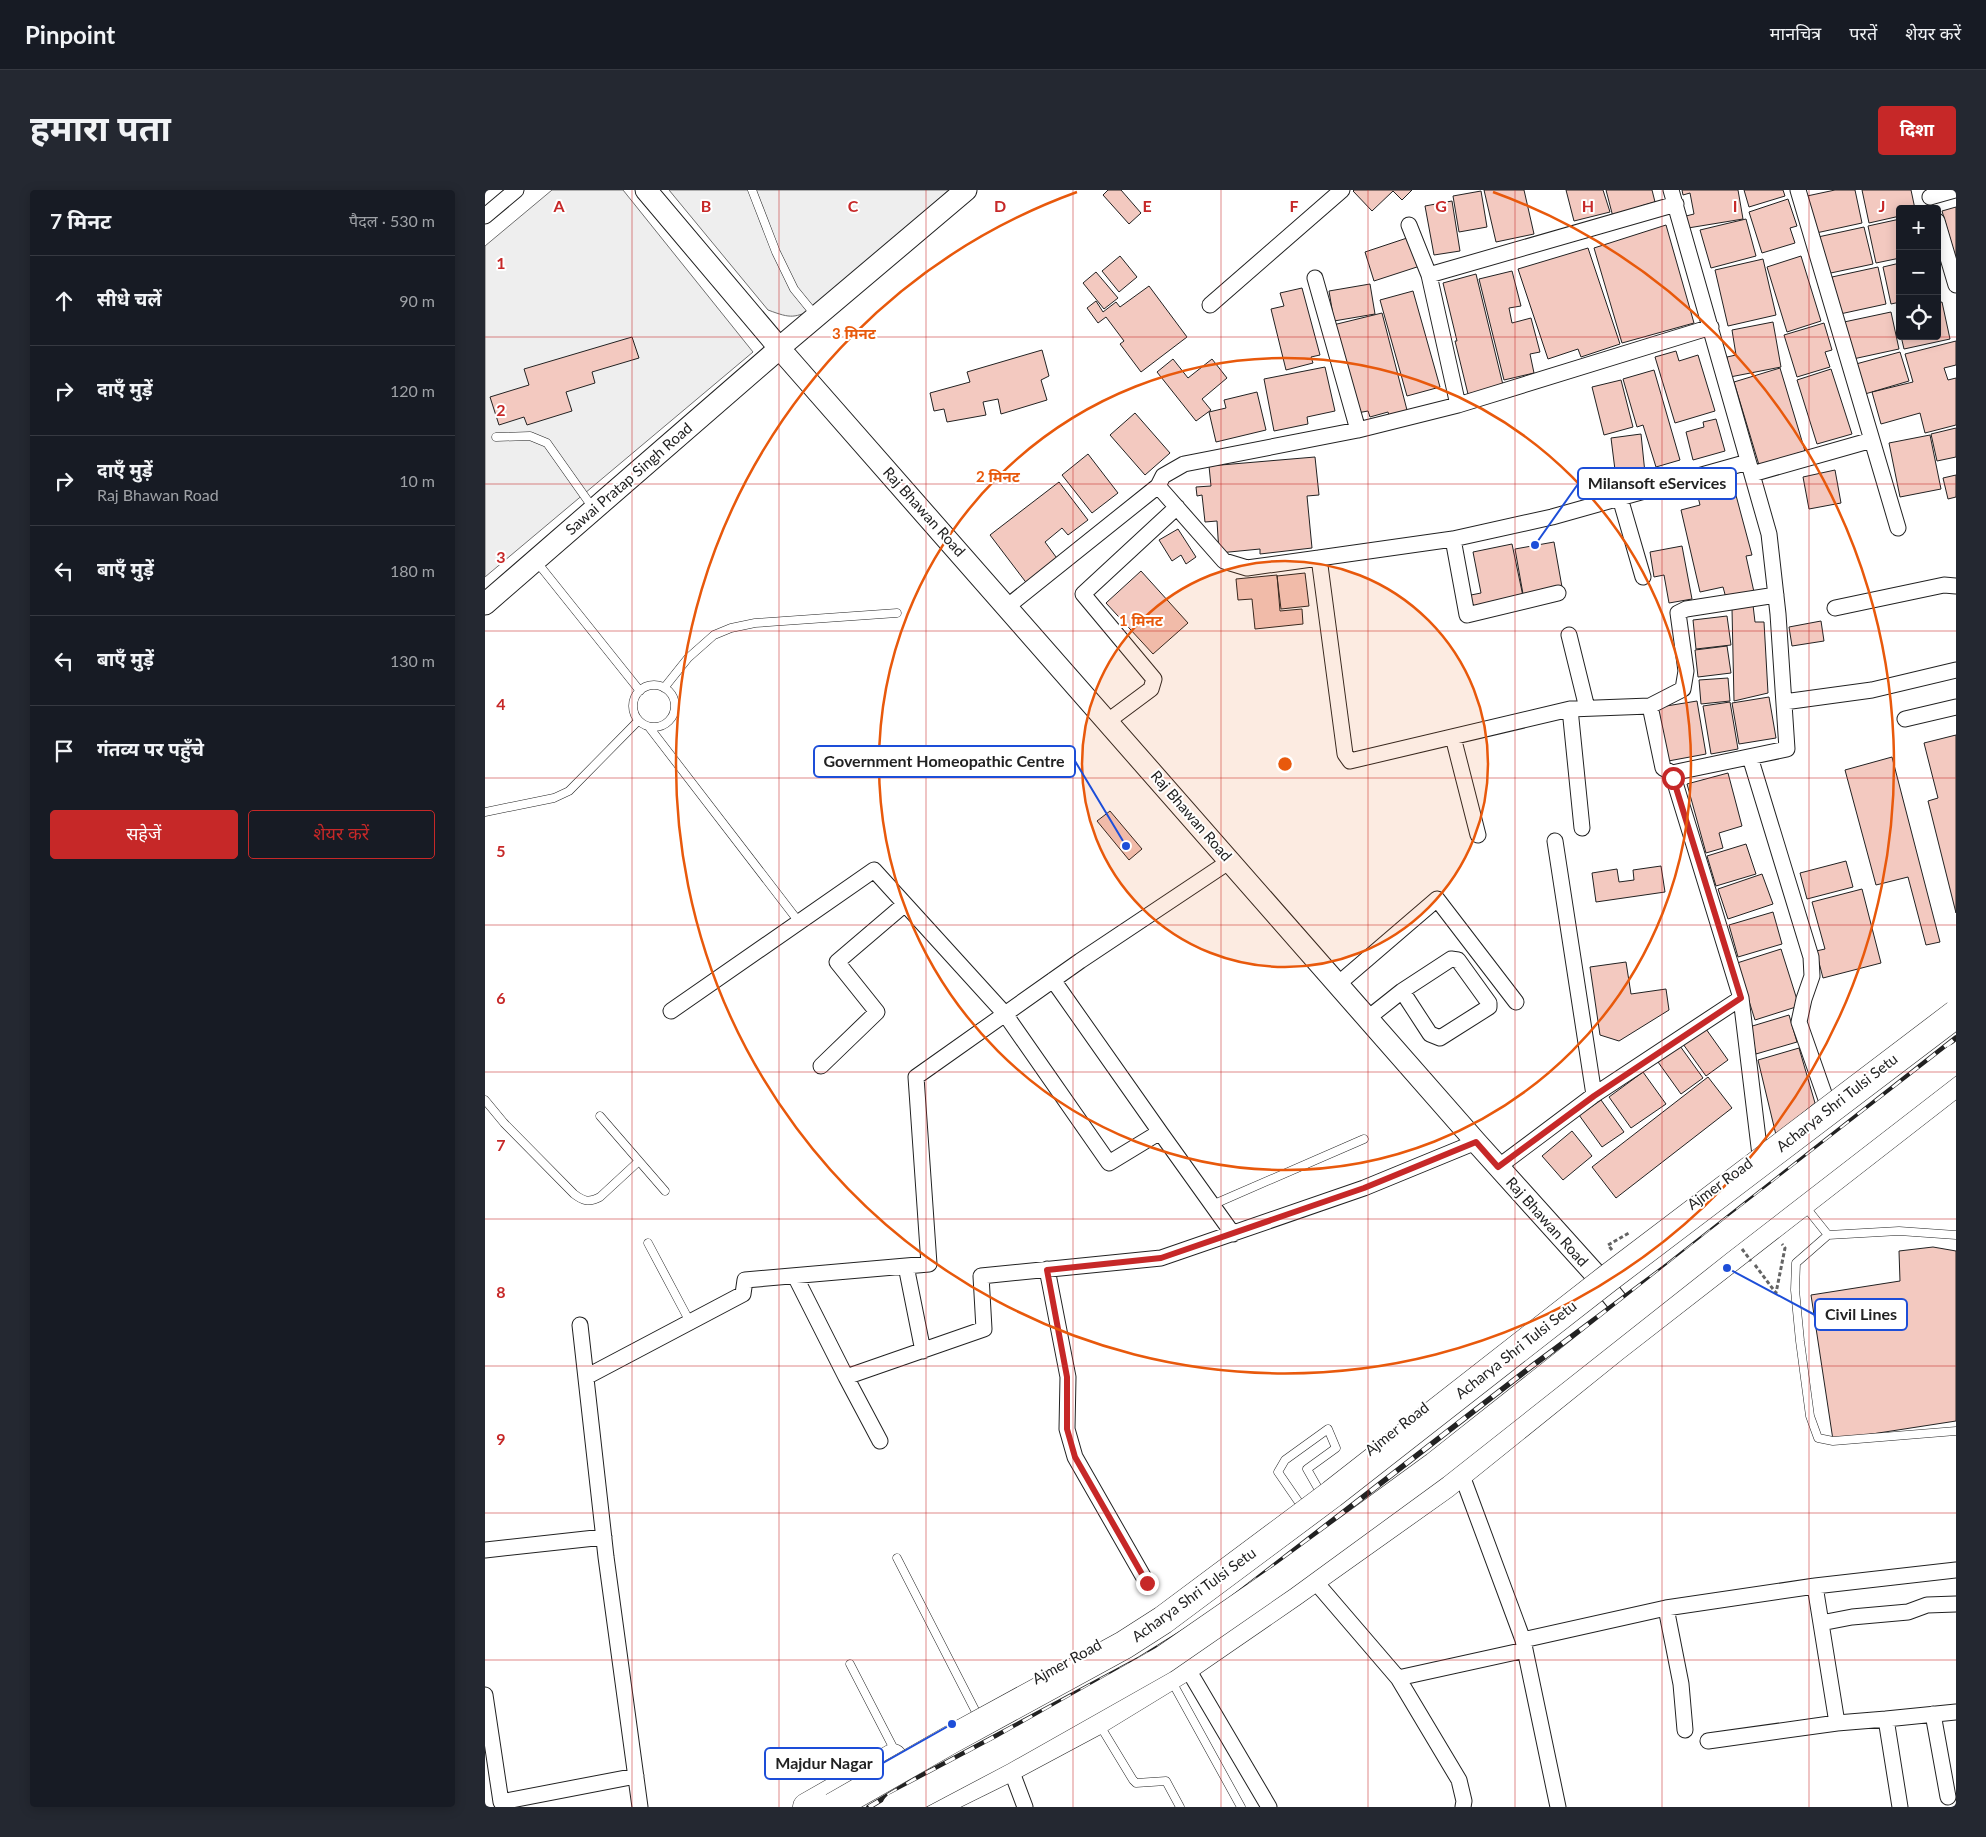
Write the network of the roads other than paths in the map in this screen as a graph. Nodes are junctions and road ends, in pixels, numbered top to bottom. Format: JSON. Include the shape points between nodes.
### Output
{"nodes":[{"id":1,"x":516,"y":190,"type":"edge"},
{"id":2,"x":647,"y":190,"type":"edge"},
{"id":3,"x":752,"y":190,"type":"edge"},
{"id":4,"x":1341,"y":190,"type":"edge"},
{"id":5,"x":1798,"y":190,"type":"edge"},
{"id":6,"x":1955,"y":190,"type":"edge"},
{"id":7,"x":964,"y":191,"type":"edge"},
{"id":8,"x":1673,"y":197,"type":"edge"},
{"id":9,"x":1931,"y":198,"type":"edge"},
{"id":10,"x":485,"y":216,"type":"edge"},
{"id":11,"x":1409,"y":225,"type":"dead end"},
{"id":12,"x":1941,"y":235,"type":"edge"},
{"id":13,"x":1429,"y":275,"type":"junction"},
{"id":14,"x":1315,"y":278,"type":"dead end"},
{"id":15,"x":1956,"y":285,"type":"edge"},
{"id":16,"x":1210,"y":305,"type":"dead end"},
{"id":17,"x":816,"y":316,"type":"junction"},
{"id":18,"x":1711,"y":327,"type":"junction"},
{"id":19,"x":780,"y":350,"type":"junction"},
{"id":20,"x":1458,"y":405,"type":"junction"},
{"id":21,"x":1358,"y":430,"type":"junction"},
{"id":22,"x":496,"y":437,"type":"dead end"},
{"id":23,"x":1872,"y":440,"type":"junction"},
{"id":24,"x":1750,"y":468,"type":"junction"},
{"id":25,"x":1158,"y":486,"type":"junction"},
{"id":26,"x":1620,"y":498,"type":"junction"},
{"id":27,"x":1177,"y":507,"type":"junction"},
{"id":28,"x":594,"y":509,"type":"junction"},
{"id":29,"x":1898,"y":528,"type":"dead end"},
{"id":30,"x":1453,"y":539,"type":"junction"},
{"id":31,"x":1319,"y":558,"type":"junction"},
{"id":32,"x":535,"y":560,"type":"junction"},
{"id":33,"x":1643,"y":577,"type":"dead end"},
{"id":34,"x":1956,"y":586,"type":"edge"},
{"id":35,"x":1558,"y":593,"type":"dead end"},
{"id":36,"x":1776,"y":595,"type":"junction"},
{"id":37,"x":485,"y":604,"type":"edge"},
{"id":38,"x":1007,"y":606,"type":"junction"},
{"id":39,"x":1835,"y":608,"type":"dead end"},
{"id":40,"x":897,"y":613,"type":"dead end"},
{"id":41,"x":1569,"y":635,"type":"dead end"},
{"id":42,"x":1956,"y":670,"type":"edge"},
{"id":43,"x":664,"y":688,"type":"junction"},
{"id":44,"x":639,"y":691,"type":"junction"},
{"id":45,"x":1784,"y":702,"type":"junction"},
{"id":46,"x":1649,"y":706,"type":"junction"},
{"id":47,"x":1956,"y":707,"type":"edge"},
{"id":48,"x":1587,"y":708,"type":"junction"},
{"id":49,"x":1570,"y":709,"type":"junction"},
{"id":50,"x":1905,"y":719,"type":"dead end"},
{"id":51,"x":638,"y":720,"type":"junction"},
{"id":52,"x":1108,"y":721,"type":"junction"},
{"id":53,"x":649,"y":727,"type":"junction"},
{"id":54,"x":1453,"y":737,"type":"junction"},
{"id":55,"x":1750,"y":757,"type":"junction"},
{"id":56,"x":1672,"y":773,"type":"junction"},
{"id":57,"x":485,"y":812,"type":"edge"},
{"id":58,"x":1582,"y":828,"type":"dead end"},
{"id":59,"x":1478,"y":835,"type":"dead end"},
{"id":60,"x":1555,"y":841,"type":"dead end"},
{"id":61,"x":1230,"y":861,"type":"junction"},
{"id":62,"x":905,"y":904,"type":"junction"},
{"id":63,"x":799,"y":922,"type":"junction"},
{"id":64,"x":1053,"y":980,"type":"junction"},
{"id":65,"x":1338,"y":984,"type":"junction"},
{"id":66,"x":1402,"y":991,"type":"junction"},
{"id":67,"x":1741,"y":998,"type":"junction"},
{"id":68,"x":1516,"y":1002,"type":"dead end"},
{"id":69,"x":1956,"y":1004,"type":"edge"},
{"id":70,"x":671,"y":1011,"type":"dead end"},
{"id":71,"x":1005,"y":1014,"type":"junction"},
{"id":72,"x":1956,"y":1014,"type":"edge"},
{"id":73,"x":1368,"y":1018,"type":"junction"},
{"id":74,"x":1956,"y":1058,"type":"edge"},
{"id":75,"x":821,"y":1066,"type":"dead end"},
{"id":76,"x":1956,"y":1082,"type":"edge"},
{"id":77,"x":1594,"y":1096,"type":"junction"},
{"id":78,"x":485,"y":1100,"type":"edge"},
{"id":79,"x":1827,"y":1102,"type":"junction"},
{"id":80,"x":600,"y":1116,"type":"dead end"},
{"id":81,"x":1160,"y":1132,"type":"junction"},
{"id":82,"x":1364,"y":1139,"type":"dead end"},
{"id":83,"x":1476,"y":1142,"type":"junction"},
{"id":84,"x":1760,"y":1155,"type":"junction"},
{"id":85,"x":639,"y":1161,"type":"junction"},
{"id":86,"x":1498,"y":1167,"type":"junction"},
{"id":87,"x":665,"y":1191,"type":"dead end"},
{"id":88,"x":1801,"y":1201,"type":"junction"},
{"id":89,"x":1212,"y":1205,"type":"junction"},
{"id":90,"x":1233,"y":1234,"type":"junction"},
{"id":91,"x":1956,"y":1235,"type":"edge"},
{"id":92,"x":1828,"y":1236,"type":"junction"},
{"id":93,"x":648,"y":1243,"type":"dead end"},
{"id":94,"x":907,"y":1266,"type":"junction"},
{"id":95,"x":1047,"y":1270,"type":"junction"},
{"id":96,"x":1595,"y":1274,"type":"junction"},
{"id":97,"x":795,"y":1276,"type":"junction"},
{"id":98,"x":690,"y":1322,"type":"junction"},
{"id":99,"x":580,"y":1325,"type":"dead end"},
{"id":100,"x":1639,"y":1328,"type":"junction"},
{"id":101,"x":923,"y":1351,"type":"junction"},
{"id":102,"x":586,"y":1377,"type":"junction"},
{"id":103,"x":845,"y":1377,"type":"junction"},
{"id":104,"x":1956,"y":1431,"type":"edge"},
{"id":105,"x":880,"y":1441,"type":"dead end"},
{"id":106,"x":1457,"y":1473,"type":"junction"},
{"id":107,"x":1310,"y":1497,"type":"junction"},
{"id":108,"x":604,"y":1537,"type":"junction"},
{"id":109,"x":485,"y":1550,"type":"edge"},
{"id":110,"x":897,"y":1558,"type":"dead end"},
{"id":111,"x":1956,"y":1570,"type":"edge"},
{"id":112,"x":1313,"y":1579,"type":"junction"},
{"id":113,"x":1147,"y":1583,"type":"dead end"},
{"id":114,"x":1815,"y":1586,"type":"junction"},
{"id":115,"x":1956,"y":1604,"type":"edge"},
{"id":116,"x":1667,"y":1608,"type":"junction"},
{"id":117,"x":1821,"y":1623,"type":"junction"},
{"id":118,"x":1524,"y":1645,"type":"junction"},
{"id":119,"x":851,"y":1664,"type":"dead end"},
{"id":120,"x":1177,"y":1671,"type":"junction"},
{"id":121,"x":1398,"y":1678,"type":"junction"},
{"id":122,"x":485,"y":1695,"type":"edge"},
{"id":123,"x":1956,"y":1712,"type":"edge"},
{"id":124,"x":1933,"y":1714,"type":"junction"},
{"id":125,"x":966,"y":1717,"type":"junction"},
{"id":126,"x":1886,"y":1719,"type":"junction"},
{"id":127,"x":1096,"y":1721,"type":"junction"},
{"id":128,"x":1837,"y":1723,"type":"junction"},
{"id":129,"x":1685,"y":1730,"type":"dead end"},
{"id":130,"x":1708,"y":1740,"type":"dead end"},
{"id":131,"x":897,"y":1755,"type":"junction"},
{"id":132,"x":1010,"y":1767,"type":"junction"},
{"id":133,"x":636,"y":1776,"type":"junction"},
{"id":134,"x":982,"y":1781,"type":"junction"},
{"id":135,"x":1948,"y":1797,"type":"dead end"},
{"id":136,"x":497,"y":1804,"type":"edge"},
{"id":137,"x":640,"y":1807,"type":"edge"},
{"id":138,"x":807,"y":1807,"type":"edge"},
{"id":139,"x":833,"y":1807,"type":"edge"},
{"id":140,"x":895,"y":1807,"type":"edge"},
{"id":141,"x":929,"y":1807,"type":"edge"},
{"id":142,"x":1025,"y":1807,"type":"edge"},
{"id":143,"x":1180,"y":1807,"type":"edge"},
{"id":144,"x":1241,"y":1807,"type":"edge"},
{"id":145,"x":1269,"y":1807,"type":"edge"},
{"id":146,"x":1463,"y":1807,"type":"edge"},
{"id":147,"x":1558,"y":1807,"type":"edge"},
{"id":148,"x":1900,"y":1807,"type":"edge"}],
"edges":[{"from":1,"to":10,"type":"street"},
{"from":2,"to":19,"type":"street","name":"Raj Bhawan Road"},
{"from":3,"to":17,"type":"lane","via":[[794,289]]},
{"from":4,"to":16,"type":"street"},
{"from":5,"to":23,"type":"street"},
{"from":6,"to":9,"type":"street"},
{"from":7,"to":17,"type":"street","name":"Sawai Pratap Singh Road"},
{"from":8,"to":13,"type":"street"},
{"from":8,"to":18,"type":"street"},
{"from":11,"to":13,"type":"street"},
{"from":12,"to":15,"type":"street"},
{"from":13,"to":20,"type":"street"},
{"from":14,"to":21,"type":"street"},
{"from":17,"to":19,"type":"street","name":"Sawai Pratap Singh Road"},
{"from":18,"to":20,"type":"street"},
{"from":18,"to":24,"type":"street"},
{"from":19,"to":28,"type":"street","name":"Sawai Pratap Singh Road"},
{"from":19,"to":38,"type":"street","name":"Raj Bhawan Road"},
{"from":20,"to":21,"type":"street"},
{"from":21,"to":25,"type":"street","via":[[1184,464],[1163,476]]},
{"from":22,"to":28,"type":"lane","via":[[530,436],[547,443]]},
{"from":23,"to":24,"type":"street"},
{"from":23,"to":29,"type":"street"},
{"from":24,"to":26,"type":"street"},
{"from":24,"to":36,"type":"street","via":[[1769,534]]},
{"from":25,"to":27,"type":"street"},
{"from":25,"to":38,"type":"street"},
{"from":26,"to":30,"type":"street"},
{"from":26,"to":33,"type":"street"},
{"from":27,"to":31,"type":"street","via":[[1224,561],[1247,568]]},
{"from":27,"to":52,"type":"street","via":[[1083,594],[1154,679],[1151,689]]},
{"from":28,"to":32,"type":"street","name":"Sawai Pratap Singh Road"},
{"from":30,"to":31,"type":"street"},
{"from":30,"to":35,"type":"street","via":[[1467,615]]},
{"from":31,"to":54,"type":"street","via":[[1345,754],[1350,760],[1357,760]]},
{"from":32,"to":37,"type":"street","name":"Sawai Pratap Singh Road"},
{"from":32,"to":44,"type":"lane"},
{"from":34,"to":39,"type":"street","via":[[1944,585]]},
{"from":36,"to":45,"type":"street"},
{"from":36,"to":46,"type":"street","via":[[1678,613],[1686,671],[1683,689]]},
{"from":38,"to":52,"type":"street","name":"Raj Bhawan Road"},
{"from":40,"to":43,"type":"lane","via":[[755,623],[731,628],[715,635],[694,652]]},
{"from":41,"to":48,"type":"street"},
{"from":42,"to":45,"type":"street","via":[[1873,690]]},
{"from":43,"to":44,"type":"lane","via":[[651,685]]},
{"from":43,"to":53,"type":"lane","via":[[673,698],[675,711],[662,727]]},
{"from":44,"to":51,"type":"lane","via":[[633,702]]},
{"from":45,"to":55,"type":"street","via":[[1787,749]]},
{"from":46,"to":48,"type":"street"},
{"from":46,"to":56,"type":"street","via":[[1663,768]]},
{"from":47,"to":50,"type":"street"},
{"from":48,"to":49,"type":"street"},
{"from":49,"to":54,"type":"street"},
{"from":49,"to":58,"type":"street"},
{"from":51,"to":53,"type":"lane"},
{"from":51,"to":57,"type":"lane","via":[[569,791],[554,798]]},
{"from":52,"to":61,"type":"street","name":"Raj Bhawan Road"},
{"from":53,"to":63,"type":"lane"},
{"from":54,"to":59,"type":"street"},
{"from":55,"to":56,"type":"street"},
{"from":55,"to":79,"type":"street","via":[[1811,957],[1812,976],[1799,1022]]},
{"from":56,"to":67,"type":"street"},
{"from":60,"to":77,"type":"street"},
{"from":61,"to":64,"type":"street"},
{"from":61,"to":65,"type":"street","name":"Raj Bhawan Road"},
{"from":62,"to":63,"type":"street","via":[[874,870]]},
{"from":62,"to":71,"type":"street"},
{"from":62,"to":75,"type":"street","via":[[837,962],[877,1012]]},
{"from":63,"to":70,"type":"street"},
{"from":64,"to":71,"type":"street"},
{"from":64,"to":81,"type":"street"},
{"from":65,"to":68,"type":"street","via":[[1437,899]]},
{"from":65,"to":73,"type":"street","name":"Raj Bhawan Road"},
{"from":66,"to":66,"type":"street","via":[[1454,959],[1489,1002],[1489,1007],[1440,1038],[1430,1034]]},
{"from":66,"to":73,"type":"street"},
{"from":67,"to":77,"type":"street"},
{"from":67,"to":84,"type":"street"},
{"from":69,"to":79,"type":"highway","name":"Ajmer Road"},
{"from":71,"to":81,"type":"street","via":[[1109,1163]]},
{"from":71,"to":94,"type":"street","via":[[916,1077],[929,1264]]},
{"from":72,"to":139,"type":"highway","name":"Acharya Shri Tulsi Setu","bridge":true,"via":[[1615,1273],[1332,1494],[1163,1620],[1124,1646]]},
{"from":73,"to":83,"type":"street","name":"Raj Bhawan Road"},
{"from":74,"to":140,"type":"highway","bridge":true,"via":[[1435,1466],[1283,1577],[1163,1660],[1010,1747]]},
{"from":76,"to":88,"type":"highway"},
{"from":77,"to":86,"type":"street"},
{"from":78,"to":85,"type":"lane","via":[[573,1194],[584,1200],[600,1197]]},
{"from":79,"to":84,"type":"highway","name":"Ajmer Road"},
{"from":80,"to":85,"type":"lane"},
{"from":81,"to":89,"type":"street"},
{"from":82,"to":89,"type":"lane"},
{"from":83,"to":86,"type":"street","name":"Raj Bhawan Road"},
{"from":83,"to":90,"type":"street","via":[[1364,1188]]},
{"from":84,"to":96,"type":"highway","name":"Ajmer Road"},
{"from":85,"to":87,"type":"lane"},
{"from":86,"to":96,"type":"street","name":"Raj Bhawan Road"},
{"from":88,"to":92,"type":"lane"},
{"from":88,"to":100,"type":"highway"},
{"from":89,"to":90,"type":"street"},
{"from":90,"to":95,"type":"street","via":[[1161,1258]]},
{"from":91,"to":92,"type":"lane","via":[[1899,1231]]},
{"from":92,"to":104,"type":"lane","via":[[1797,1263],[1795,1290],[1810,1416],[1818,1438],[1833,1441]]},
{"from":93,"to":98,"type":"lane"},
{"from":94,"to":97,"type":"street"},
{"from":94,"to":101,"type":"street"},
{"from":95,"to":101,"type":"street","via":[[981,1276],[984,1329]]},
{"from":95,"to":113,"type":"street","via":[[1067,1377],[1067,1429],[1075,1457]]},
{"from":96,"to":100,"type":"street","name":"Raj Bhawan Road"},
{"from":96,"to":107,"type":"highway","name":"Ajmer Road"},
{"from":97,"to":98,"type":"street","via":[[745,1280],[743,1294]]},
{"from":97,"to":103,"type":"street"},
{"from":98,"to":102,"type":"street"},
{"from":99,"to":102,"type":"street"},
{"from":100,"to":106,"type":"highway"},
{"from":101,"to":103,"type":"street"},
{"from":102,"to":108,"type":"street"},
{"from":103,"to":105,"type":"street"},
{"from":106,"to":112,"type":"highway","via":[[1445,1485]]},
{"from":106,"to":118,"type":"street","via":[[1464,1482]]},
{"from":107,"to":107,"type":"lane","via":[[1278,1472],[1285,1460],[1328,1429],[1336,1448],[1307,1469]]},
{"from":107,"to":125,"type":"highway","name":"Ajmer Road","via":[[1152,1612],[1071,1661]]},
{"from":108,"to":109,"type":"street"},
{"from":108,"to":133,"type":"street"},
{"from":110,"to":125,"type":"lane"},
{"from":111,"to":114,"type":"street"},
{"from":112,"to":120,"type":"highway"},
{"from":112,"to":121,"type":"street"},
{"from":114,"to":116,"type":"street"},
{"from":114,"to":117,"type":"street"},
{"from":115,"to":117,"type":"street","via":[[1927,1605],[1908,1612]]},
{"from":116,"to":118,"type":"street"},
{"from":116,"to":129,"type":"street","via":[[1681,1684]]},
{"from":117,"to":128,"type":"street"},
{"from":118,"to":121,"type":"street"},
{"from":118,"to":147,"type":"street"},
{"from":119,"to":131,"type":"lane"},
{"from":120,"to":127,"type":"highway"},
{"from":120,"to":144,"type":"lane"},
{"from":120,"to":145,"type":"street"},
{"from":121,"to":146,"type":"street","via":[[1459,1780]]},
{"from":122,"to":136,"type":"street"},
{"from":123,"to":124,"type":"street"},
{"from":124,"to":126,"type":"street"},
{"from":124,"to":135,"type":"street"},
{"from":125,"to":131,"type":"highway","name":"Ajmer Road"},
{"from":125,"to":134,"type":"highway"},
{"from":126,"to":128,"type":"street"},
{"from":126,"to":148,"type":"street"},
{"from":127,"to":132,"type":"highway"},
{"from":127,"to":143,"type":"lane","via":[[1133,1780],[1166,1781]]},
{"from":128,"to":130,"type":"street"},
{"from":131,"to":138,"type":"highway","name":"Ajmer Road"},
{"from":132,"to":134,"type":"highway"},
{"from":132,"to":142,"type":"street"},
{"from":133,"to":136,"type":"street"},
{"from":133,"to":137,"type":"street"},
{"from":134,"to":141,"type":"highway"}]}
